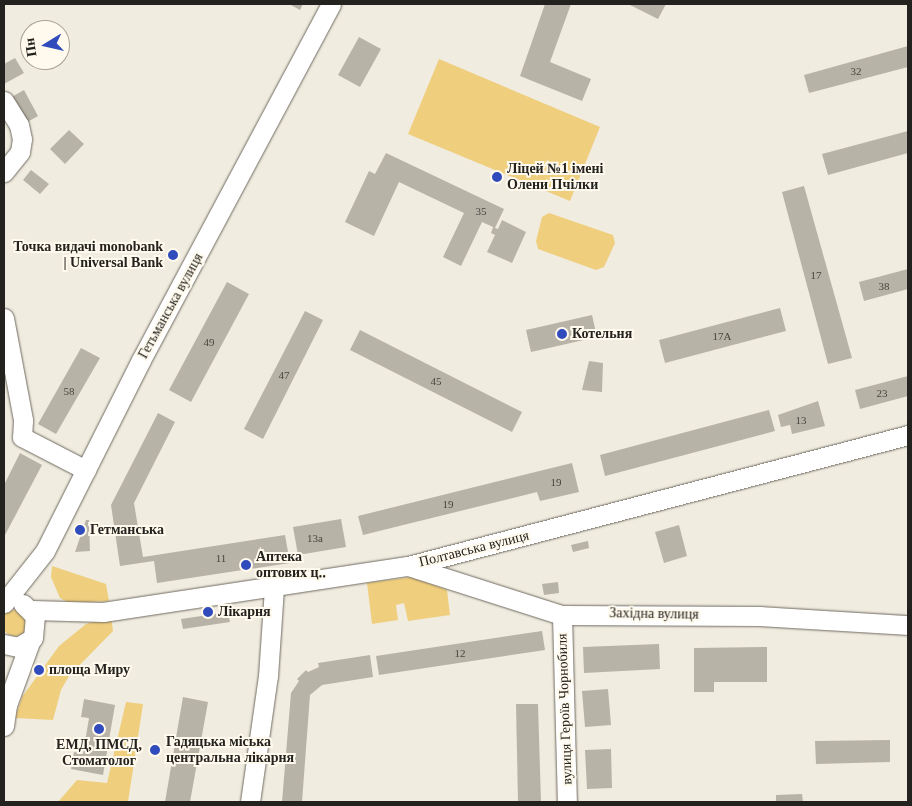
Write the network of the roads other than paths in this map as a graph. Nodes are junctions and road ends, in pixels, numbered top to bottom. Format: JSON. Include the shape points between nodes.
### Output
{"nodes":[{"id":1,"x":331,"y":4,"type":"edge"},
{"id":2,"x":4,"y":101,"type":"edge"},
{"id":3,"x":4,"y":172,"type":"edge"},
{"id":4,"x":4,"y":318,"type":"edge"},
{"id":5,"x":908,"y":435,"type":"edge"},
{"id":6,"x":86,"y":470,"type":"junction"},
{"id":7,"x":408,"y":566,"type":"junction"},
{"id":8,"x":274,"y":588,"type":"junction"},
{"id":9,"x":4,"y":604,"type":"edge"},
{"id":10,"x":32,"y":610,"type":"junction"},
{"id":11,"x":562,"y":615,"type":"junction"},
{"id":12,"x":908,"y":625,"type":"edge"},
{"id":13,"x":30,"y":642,"type":"junction"},
{"id":14,"x":4,"y":644,"type":"edge"},
{"id":15,"x":4,"y":726,"type":"edge"},
{"id":16,"x":250,"y":802,"type":"edge"},
{"id":17,"x":567,"y":802,"type":"edge"}],
"edges":[{"from":1,"to":6,"type":"street","name":"Гетьманська вулиця","via":[[141,360]]},
{"from":2,"to":3,"type":"street","via":[[19,125],[22,139],[20,152]]},
{"from":4,"to":6,"type":"street","via":[[23,420],[22,437]]},
{"from":5,"to":7,"type":"street","name":"Полтавська вулиця"},
{"from":6,"to":9,"type":"street","name":"Гетьманська вулиця","via":[[37,563]]},
{"from":7,"to":8,"type":"street","name":"Полтавська вулиця"},
{"from":7,"to":11,"type":"street","name":"Західна вулиця","via":[[459,585]]},
{"from":8,"to":10,"type":"street","name":"Полтавська вулиця","via":[[103,612]]},
{"from":8,"to":16,"type":"street","via":[[268,676]]},
{"from":9,"to":10,"type":"street","via":[[20,603]]},
{"from":10,"to":13,"type":"street","via":[[37,624]]},
{"from":11,"to":12,"type":"street","name":"Західна вулиця","via":[[760,616]]},
{"from":11,"to":17,"type":"street","name":"вулиця Героїв Чорнобиля"},
{"from":13,"to":14,"type":"street","via":[[18,647]]},
{"from":13,"to":15,"type":"street","via":[[7,705]]}]}
